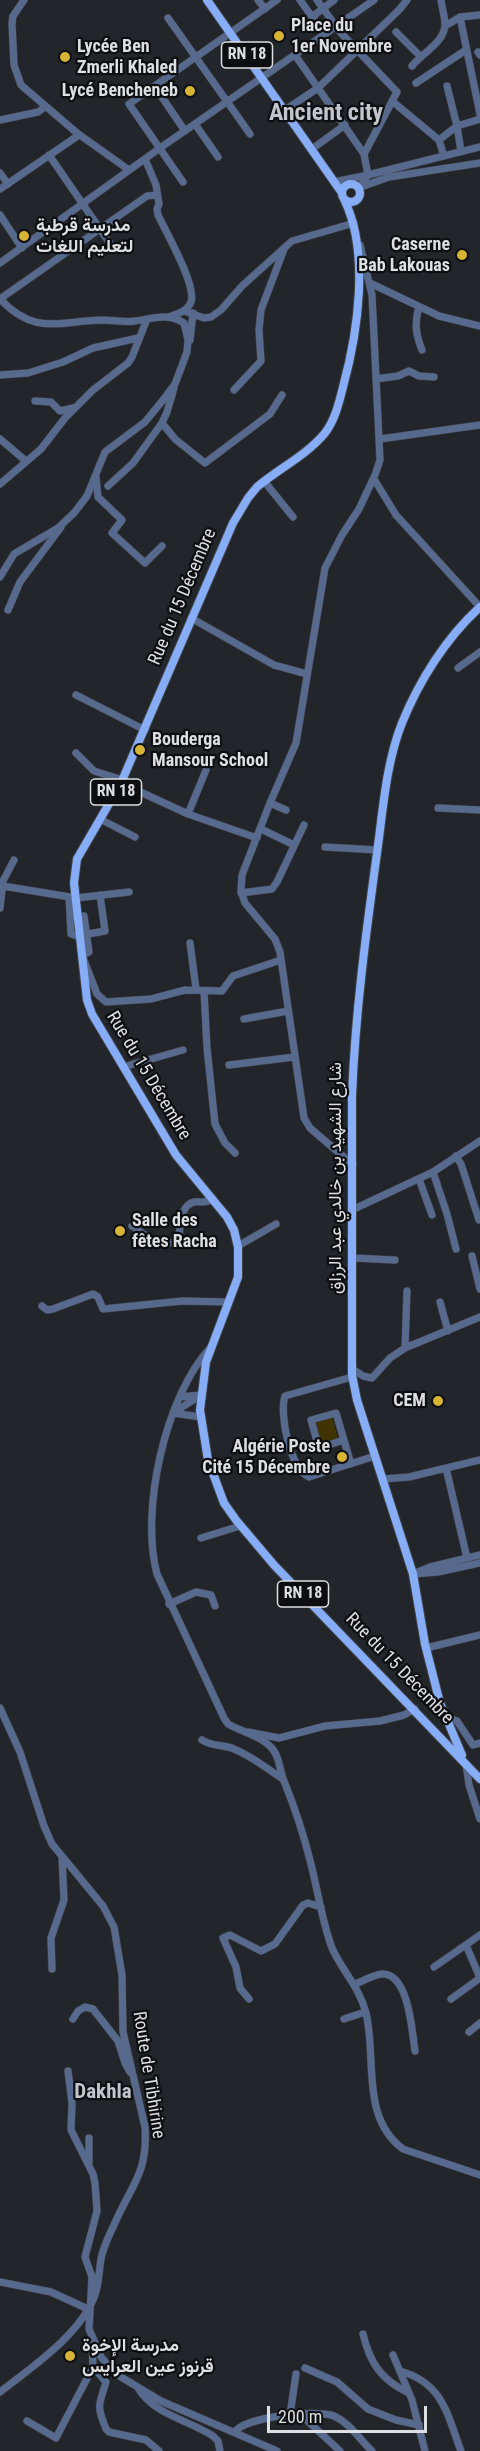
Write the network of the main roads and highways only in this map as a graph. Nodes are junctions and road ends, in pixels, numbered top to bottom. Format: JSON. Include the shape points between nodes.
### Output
{"nodes":[{"id":1,"x":207,"y":0,"type":"edge"},
{"id":2,"x":359,"y":193,"type":"junction"},
{"id":3,"x":343,"y":196,"type":"junction"},
{"id":4,"x":354,"y":224,"type":"junction"},
{"id":5,"x":480,"y":607,"type":"edge"},
{"id":6,"x":465,"y":1761,"type":"junction"},
{"id":7,"x":480,"y":1779,"type":"edge"}],
"edges":[{"from":1,"to":3,"type":"main road","number":"RN 18"},
{"from":2,"to":3,"type":"main road","via":[[352,202]]},
{"from":2,"to":3,"type":"main road","via":[[354,184],[348,184]]},
{"from":2,"to":4,"type":"main road"},
{"from":3,"to":4,"type":"main road","name":"Rue du 15 Décembre","number":"RN 18"},
{"from":4,"to":6,"type":"main road","name":"Rue du 15 Décembre","number":"RN 18","via":[[357,319],[337,410],[326,432],[264,481],[233,523],[122,782],[77,859],[72,897],[74,918],[84,935],[82,955],[92,1014],[176,1155],[227,1217],[238,1246],[238,1276],[206,1362],[201,1395],[208,1460],[224,1503],[274,1565]]},
{"from":5,"to":6,"type":"main road","name":"شارع الشهيد بن خالدي عبد الرزاق","via":[[435,661],[401,725],[377,850],[353,1059],[352,1373],[413,1574],[426,1648],[444,1716]]},
{"from":6,"to":7,"type":"main road","name":"Rue du 15 Décembre","number":"RN 18"}]}
